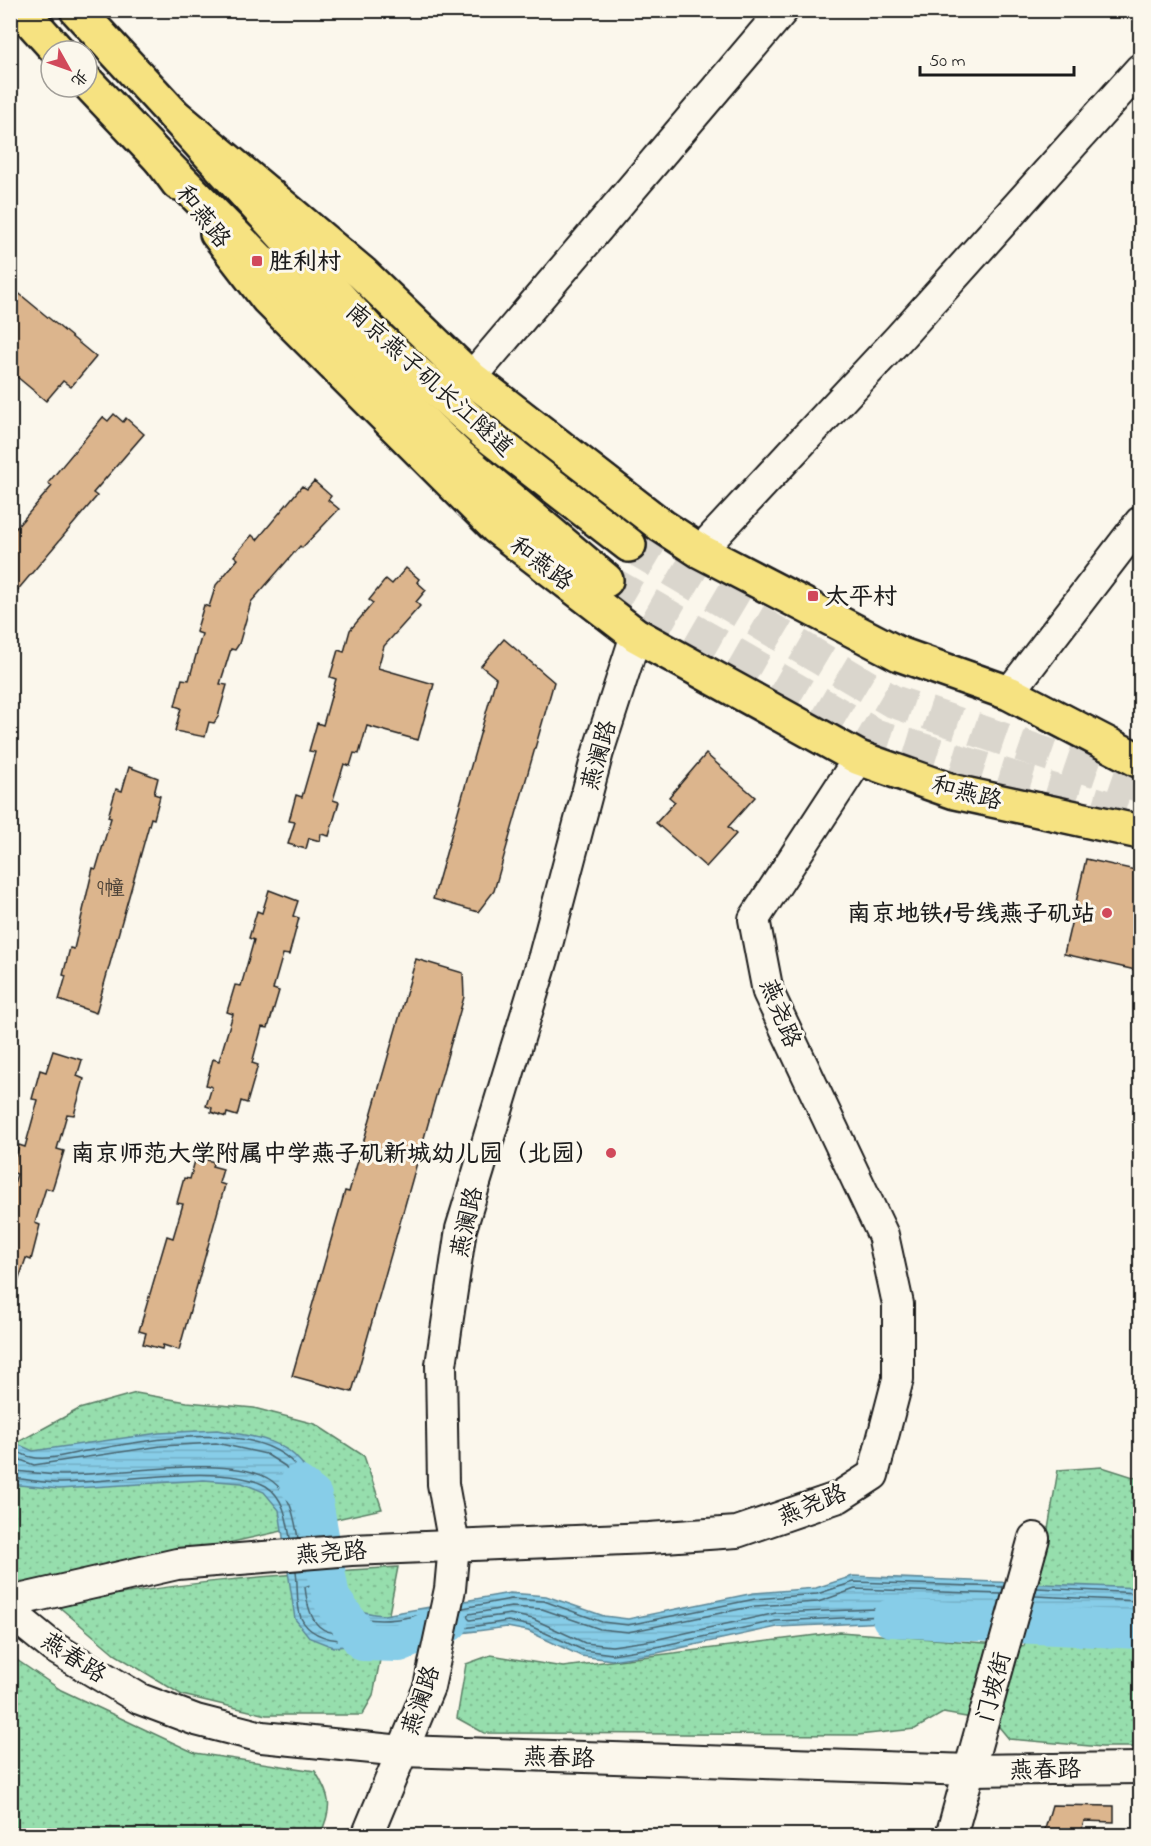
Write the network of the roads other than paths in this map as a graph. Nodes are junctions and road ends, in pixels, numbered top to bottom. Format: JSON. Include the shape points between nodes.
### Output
{"nodes":[{"id":1,"x":21,"y":10,"type":"edge"},
{"id":2,"x":77,"y":10,"type":"edge"},
{"id":3,"x":783,"y":10,"type":"edge"},
{"id":4,"x":47,"y":39,"type":"edge"},
{"id":5,"x":1140,"y":69,"type":"edge"},
{"id":6,"x":99,"y":95,"type":"edge"},
{"id":7,"x":174,"y":115,"type":"junction"},
{"id":8,"x":161,"y":160,"type":"junction"},
{"id":9,"x":471,"y":378,"type":"junction"},
{"id":10,"x":1140,"y":522,"type":"edge"},
{"id":11,"x":629,"y":545,"type":"tunnel mouth"},
{"id":12,"x":699,"y":551,"type":"junction"},
{"id":13,"x":606,"y":580,"type":"tunnel mouth"},
{"id":14,"x":636,"y":635,"type":"junction"},
{"id":15,"x":1009,"y":693,"type":"junction"},
{"id":16,"x":859,"y":758,"type":"junction"},
{"id":17,"x":1140,"y":761,"type":"edge"},
{"id":18,"x":1140,"y":832,"type":"edge"},
{"id":19,"x":1034,"y":1538,"type":"dead end"},
{"id":20,"x":454,"y":1545,"type":"junction"},
{"id":21,"x":10,"y":1602,"type":"edge"},
{"id":22,"x":10,"y":1612,"type":"edge"},
{"id":23,"x":402,"y":1751,"type":"junction"},
{"id":24,"x":1140,"y":1768,"type":"edge"},
{"id":25,"x":970,"y":1770,"type":"junction"},
{"id":26,"x":367,"y":1836,"type":"edge"},
{"id":27,"x":951,"y":1836,"type":"edge"}],
"edges":[{"from":1,"to":4,"type":"main road"},
{"from":2,"to":7,"type":"main road"},
{"from":3,"to":9,"type":"street"},
{"from":5,"to":12,"type":"street","via":[[898,338]]},
{"from":6,"to":8,"type":"main road","name":"和燕路"},
{"from":7,"to":9,"type":"main road","via":[[362,273]]},
{"from":7,"to":11,"type":"main road","name":"南京燕子矶长江隧道","via":[[368,329],[486,434]]},
{"from":8,"to":13,"type":"main road","name":"南京燕子矶长江隧道","via":[[346,348],[459,456]]},
{"from":8,"to":14,"type":"main road","name":"和燕路","via":[[267,298],[497,528]]},
{"from":9,"to":12,"type":"main road"},
{"from":10,"to":15,"type":"street"},
{"from":12,"to":15,"type":"main road","via":[[898,654]]},
{"from":14,"to":16,"type":"main road","name":"和燕路"},
{"from":14,"to":20,"type":"street","name":"燕澜路","via":[[598,752],[544,956],[461,1229],[441,1365],[443,1484]]},
{"from":15,"to":17,"type":"main road"},
{"from":16,"to":18,"type":"main road","name":"和燕路","via":[[955,792]]},
{"from":16,"to":20,"type":"street","name":"燕尧路","via":[[754,919],[768,992],[883,1235],[898,1304],[898,1379],[873,1475],[839,1497],[737,1532]]},
{"from":19,"to":25,"type":"street","name":"门坡街"},
{"from":20,"to":21,"type":"street","name":"燕尧路","via":[[177,1564]]},
{"from":20,"to":23,"type":"street","name":"燕澜路","via":[[450,1589],[429,1687]]},
{"from":22,"to":23,"type":"street","name":"燕春路","via":[[53,1647],[140,1699],[196,1720],[262,1737]]},
{"from":23,"to":25,"type":"street","name":"燕春路"},
{"from":23,"to":26,"type":"street","name":"燕澜路"},
{"from":24,"to":25,"type":"street","name":"燕春路"},
{"from":25,"to":27,"type":"street","name":"门坡街"}]}
